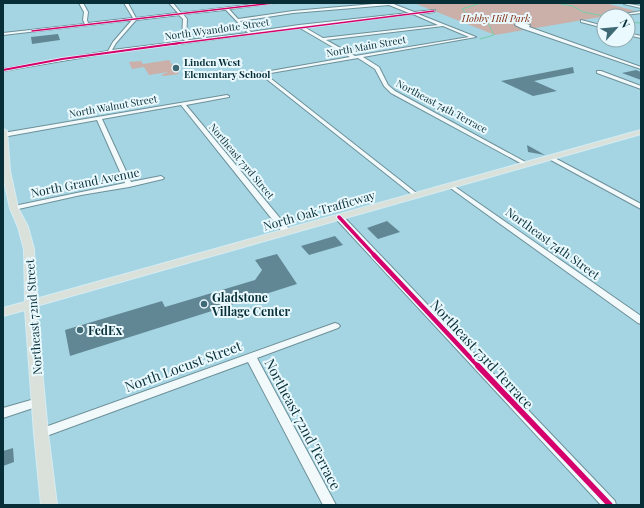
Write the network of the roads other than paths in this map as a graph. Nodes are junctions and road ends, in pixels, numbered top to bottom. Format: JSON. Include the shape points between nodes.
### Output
{"nodes":[{"id":1,"x":81,"y":3,"type":"edge"},
{"id":2,"x":126,"y":3,"type":"edge"},
{"id":3,"x":171,"y":3,"type":"edge"},
{"id":4,"x":274,"y":3,"type":"edge"},
{"id":5,"x":625,"y":3,"type":"edge"},
{"id":6,"x":388,"y":4,"type":"edge"},
{"id":7,"x":641,"y":7,"type":"edge"},
{"id":8,"x":225,"y":9,"type":"junction"},
{"id":9,"x":434,"y":11,"type":"dead end"},
{"id":10,"x":181,"y":14,"type":"junction"},
{"id":11,"x":414,"y":14,"type":"junction"},
{"id":12,"x":135,"y":19,"type":"junction"},
{"id":13,"x":237,"y":20,"type":"junction"},
{"id":14,"x":582,"y":21,"type":"dead end"},
{"id":15,"x":87,"y":24,"type":"junction"},
{"id":16,"x":444,"y":25,"type":"junction"},
{"id":17,"x":596,"y":25,"type":"edge"},
{"id":18,"x":299,"y":26,"type":"junction"},
{"id":19,"x":525,"y":27,"type":"dead end"},
{"id":20,"x":250,"y":33,"type":"junction"},
{"id":21,"x":3,"y":34,"type":"edge"},
{"id":22,"x":321,"y":39,"type":"junction"},
{"id":23,"x":187,"y":42,"type":"junction"},
{"id":24,"x":109,"y":52,"type":"junction"},
{"id":25,"x":356,"y":57,"type":"junction"},
{"id":26,"x":641,"y":68,"type":"edge"},
{"id":27,"x":3,"y":70,"type":"edge"},
{"id":28,"x":599,"y":72,"type":"dead end"},
{"id":29,"x":641,"y":88,"type":"edge"},
{"id":30,"x":226,"y":96,"type":"dead end"},
{"id":31,"x":183,"y":104,"type":"junction"},
{"id":32,"x":99,"y":119,"type":"junction"},
{"id":33,"x":3,"y":131,"type":"edge"},
{"id":34,"x":641,"y":132,"type":"edge"},
{"id":35,"x":3,"y":135,"type":"edge"},
{"id":36,"x":551,"y":158,"type":"junction"},
{"id":37,"x":526,"y":164,"type":"junction"},
{"id":38,"x":5,"y":171,"type":"edge"},
{"id":39,"x":161,"y":178,"type":"dead end"},
{"id":40,"x":129,"y":185,"type":"junction"},
{"id":41,"x":451,"y":186,"type":"junction"},
{"id":42,"x":416,"y":195,"type":"junction"},
{"id":43,"x":641,"y":207,"type":"edge"},
{"id":44,"x":14,"y":208,"type":"junction"},
{"id":45,"x":339,"y":217,"type":"junction"},
{"id":46,"x":286,"y":231,"type":"junction"},
{"id":47,"x":31,"y":303,"type":"junction"},
{"id":48,"x":3,"y":312,"type":"edge"},
{"id":49,"x":641,"y":321,"type":"edge"},
{"id":50,"x":335,"y":326,"type":"dead end"},
{"id":51,"x":251,"y":357,"type":"junction"},
{"id":52,"x":38,"y":402,"type":"junction"},
{"id":53,"x":3,"y":413,"type":"edge"},
{"id":54,"x":41,"y":433,"type":"junction"},
{"id":55,"x":49,"y":505,"type":"edge"},
{"id":56,"x":330,"y":505,"type":"edge"},
{"id":57,"x":610,"y":505,"type":"edge"}],
"edges":[{"from":1,"to":15,"type":"street","via":[[86,12]]},
{"from":2,"to":12,"type":"street"},
{"from":3,"to":10,"type":"street"},
{"from":4,"to":8,"type":"street"},
{"from":5,"to":7,"type":"street"},
{"from":6,"to":11,"type":"street"},
{"from":6,"to":13,"type":"street"},
{"from":8,"to":10,"type":"street"},
{"from":8,"to":13,"type":"street"},
{"from":9,"to":11,"type":"street","name":"North Wyandotte Street"},
{"from":10,"to":12,"type":"street"},
{"from":10,"to":23,"type":"street","via":[[185,22],[184,38]]},
{"from":11,"to":16,"type":"street"},
{"from":11,"to":18,"type":"street","name":"North Wyandotte Street"},
{"from":12,"to":15,"type":"street"},
{"from":12,"to":24,"type":"street"},
{"from":13,"to":20,"type":"street"},
{"from":14,"to":17,"type":"street"},
{"from":15,"to":21,"type":"street"},
{"from":16,"to":22,"type":"street"},
{"from":16,"to":25,"type":"street","name":"North Main Street","via":[[474,37]]},
{"from":18,"to":20,"type":"street","name":"North Wyandotte Street"},
{"from":18,"to":22,"type":"street","name":"Northeast 74th Terrace"},
{"from":19,"to":26,"type":"street"},
{"from":20,"to":23,"type":"street","name":"North Wyandotte Street"},
{"from":22,"to":25,"type":"street","name":"Northeast 74th Terrace"},
{"from":23,"to":24,"type":"street","name":"North Wyandotte Street"},
{"from":24,"to":27,"type":"street","name":"North Wyandotte Street"},
{"from":25,"to":37,"type":"street","name":"Northeast 74th Terrace","via":[[377,68],[386,86],[393,92]]},
{"from":25,"to":42,"type":"street","name":"North Main Street","via":[[261,73]]},
{"from":28,"to":29,"type":"street"},
{"from":30,"to":31,"type":"street","name":"North Walnut Street"},
{"from":31,"to":32,"type":"street","name":"North Walnut Street"},
{"from":31,"to":46,"type":"street","name":"Northeast 73rd Street"},
{"from":32,"to":35,"type":"street","name":"North Walnut Street"},
{"from":32,"to":40,"type":"street"},
{"from":33,"to":35,"type":"main road","name":"Northeast 72nd Street"},
{"from":34,"to":36,"type":"main road","name":"North Oak Trafficway"},
{"from":35,"to":38,"type":"main road","name":"Northeast 72nd Street"},
{"from":36,"to":37,"type":"main road","name":"North Oak Trafficway"},
{"from":36,"to":43,"type":"street"},
{"from":37,"to":41,"type":"main road","name":"North Oak Trafficway"},
{"from":38,"to":44,"type":"main road","name":"Northeast 72nd Street"},
{"from":39,"to":40,"type":"street","name":"North Grand Avenue"},
{"from":40,"to":44,"type":"street","name":"North Grand Avenue"},
{"from":41,"to":42,"type":"main road","name":"North Oak Trafficway"},
{"from":41,"to":49,"type":"street","name":"Northeast 74th Street"},
{"from":42,"to":45,"type":"main road","name":"North Oak Trafficway"},
{"from":44,"to":47,"type":"main road","name":"Northeast 72nd Street","via":[[29,249]]},
{"from":45,"to":46,"type":"main road","name":"North Oak Trafficway"},
{"from":45,"to":57,"type":"street","name":"Northeast 73rd Terrace"},
{"from":46,"to":47,"type":"main road","name":"North Oak Trafficway"},
{"from":47,"to":48,"type":"main road","name":"North Oak Trafficway"},
{"from":47,"to":52,"type":"main road","name":"Northeast 72nd Street"},
{"from":50,"to":51,"type":"street","name":"North Locust Street"},
{"from":51,"to":54,"type":"street","name":"North Locust Street"},
{"from":51,"to":56,"type":"street","name":"Northeast 72nd Terrace"},
{"from":52,"to":53,"type":"street"},
{"from":52,"to":54,"type":"main road","name":"Northeast 72nd Street"},
{"from":54,"to":55,"type":"main road","name":"Northeast 72nd Street"}]}
